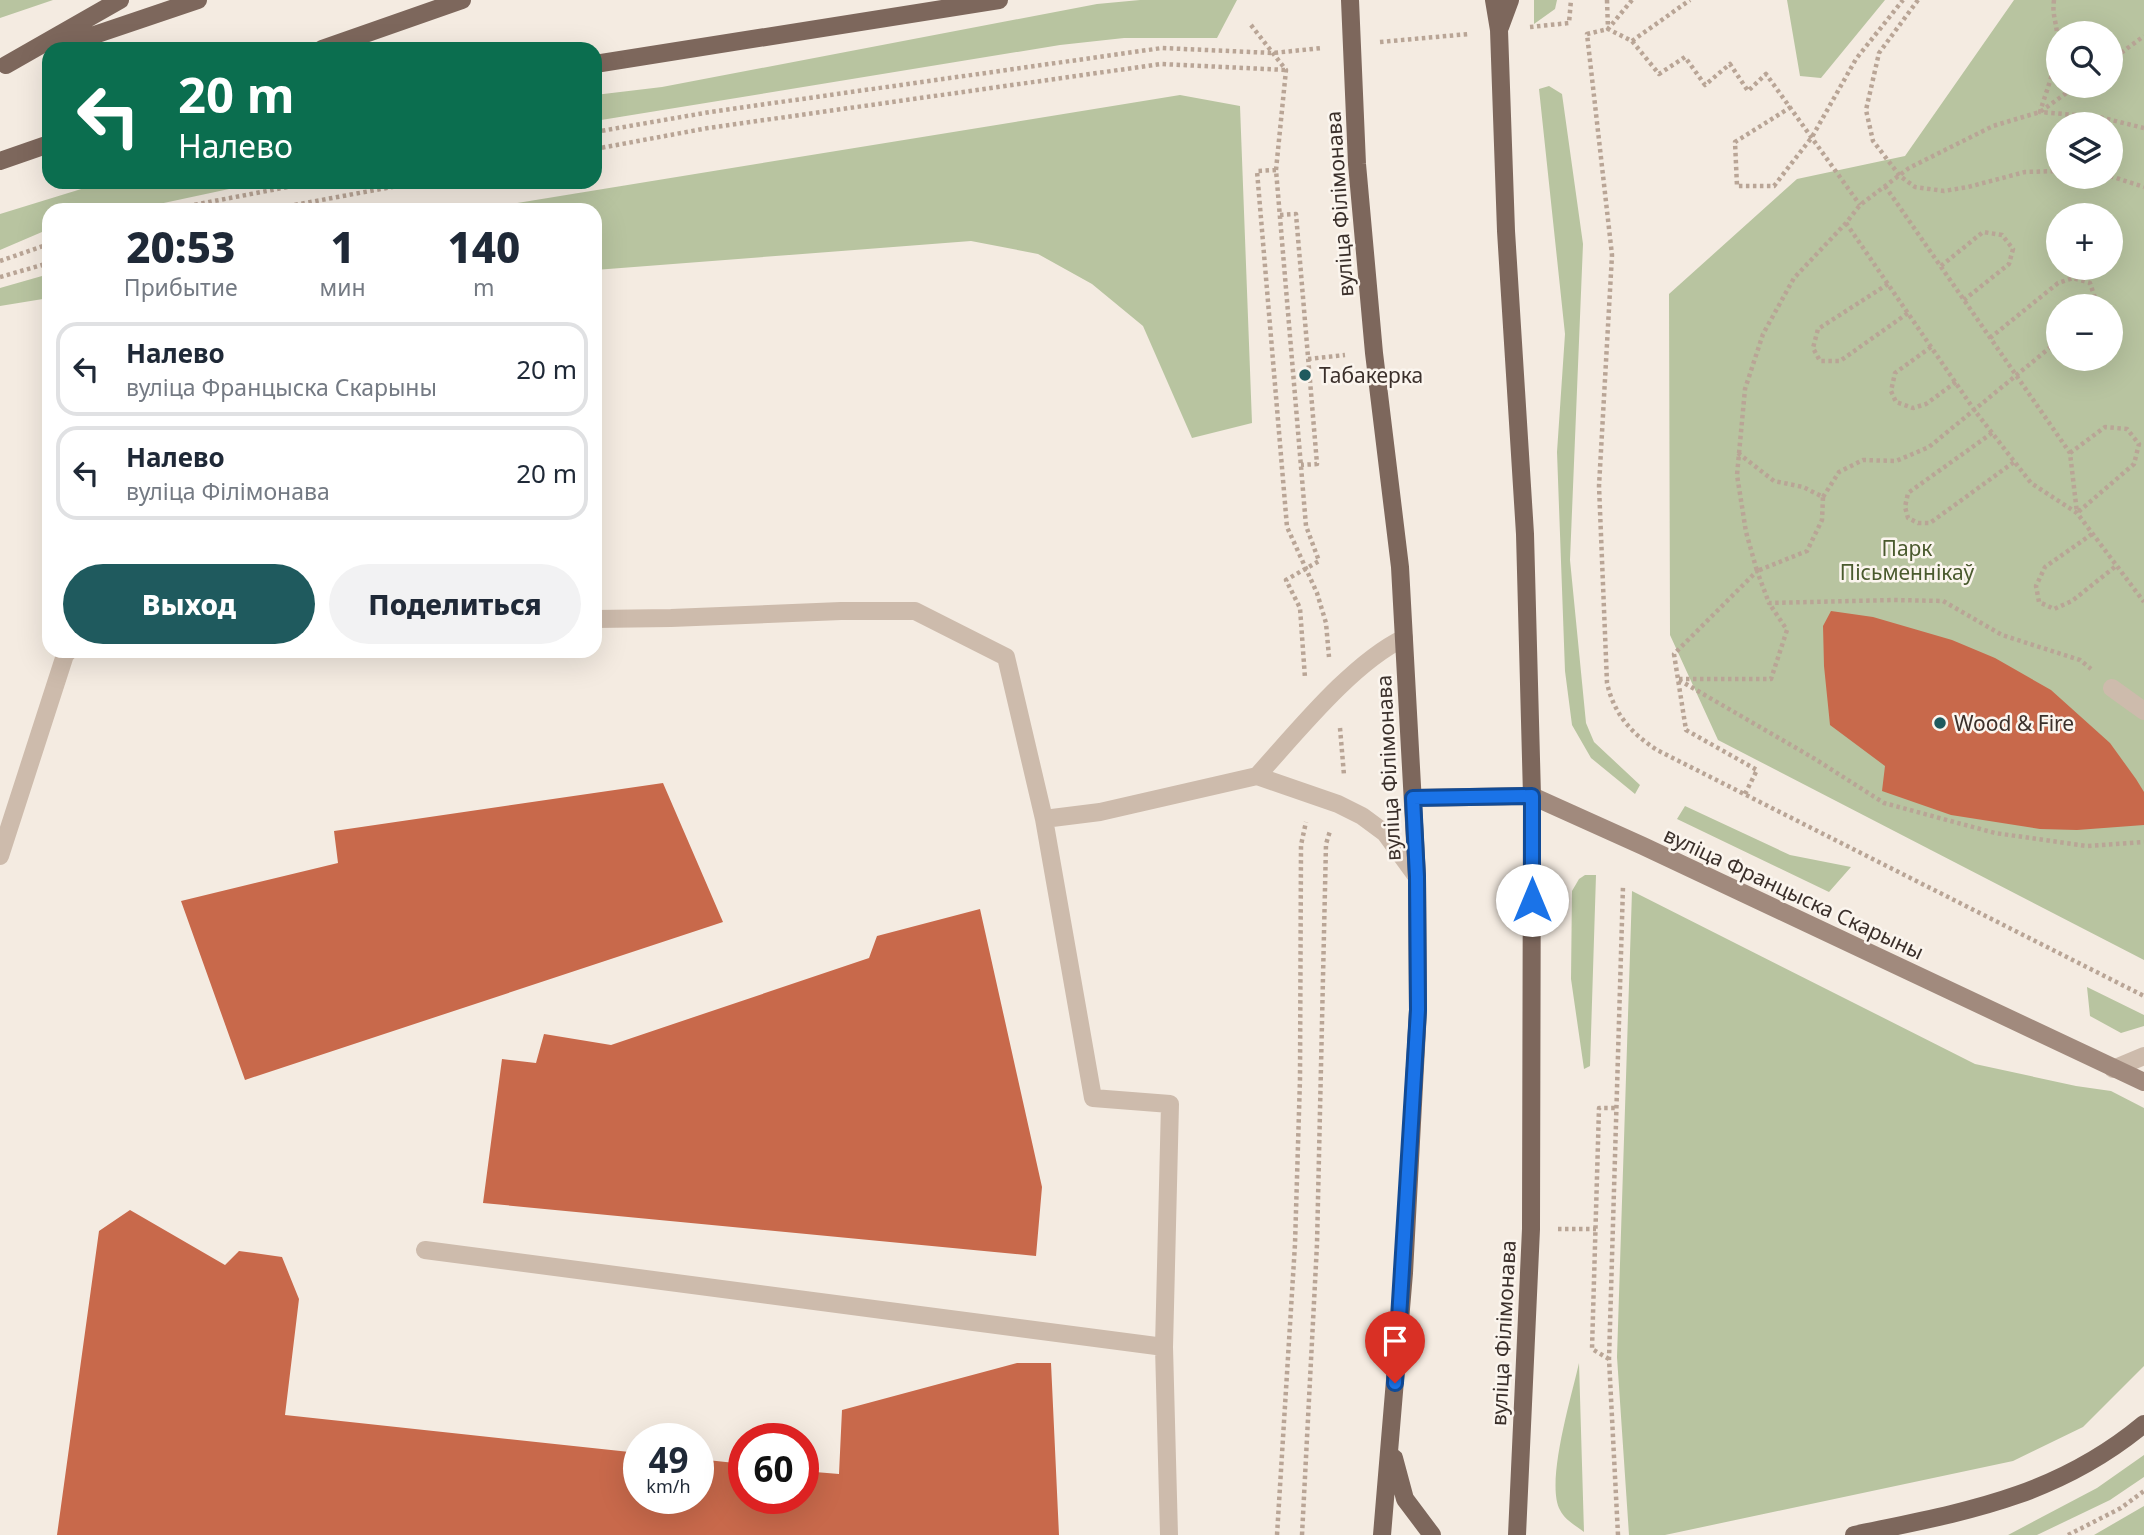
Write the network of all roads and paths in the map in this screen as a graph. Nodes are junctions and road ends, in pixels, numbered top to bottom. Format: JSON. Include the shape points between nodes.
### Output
{"nodes":[{"id":1,"x":120,"y":0,"type":"edge"},
{"id":2,"x":198,"y":0,"type":"edge"},
{"id":3,"x":462,"y":0,"type":"edge"},
{"id":4,"x":999,"y":0,"type":"edge"},
{"id":5,"x":1350,"y":0,"type":"edge"},
{"id":6,"x":1494,"y":0,"type":"edge"},
{"id":7,"x":1510,"y":0,"type":"edge"},
{"id":8,"x":1571,"y":0,"type":"edge"},
{"id":9,"x":1607,"y":0,"type":"edge"},
{"id":10,"x":1632,"y":0,"type":"edge"},
{"id":11,"x":1690,"y":0,"type":"edge"},
{"id":12,"x":1903,"y":0,"type":"edge"},
{"id":13,"x":1919,"y":0,"type":"edge"},
{"id":14,"x":2054,"y":0,"type":"edge"},
{"id":15,"x":1251,"y":25,"type":"dead end"},
{"id":16,"x":1608,"y":29,"type":"junction"},
{"id":17,"x":1499,"y":30,"type":"junction"},
{"id":18,"x":2144,"y":36,"type":"edge"},
{"id":19,"x":1632,"y":41,"type":"junction"},
{"id":20,"x":46,"y":42,"type":"edge"},
{"id":21,"x":75,"y":42,"type":"edge"},
{"id":22,"x":342,"y":42,"type":"edge"},
{"id":23,"x":42,"y":44,"type":"edge"},
{"id":24,"x":1351,"y":45,"type":"junction"},
{"id":25,"x":2123,"y":51,"type":"edge"},
{"id":26,"x":42,"y":53,"type":"edge"},
{"id":27,"x":1273,"y":53,"type":"junction"},
{"id":28,"x":602,"y":63,"type":"edge"},
{"id":29,"x":3,"y":66,"type":"edge"},
{"id":30,"x":1286,"y":70,"type":"junction"},
{"id":31,"x":2059,"y":98,"type":"edge"},
{"id":32,"x":1791,"y":107,"type":"junction"},
{"id":33,"x":2040,"y":112,"type":"junction"},
{"id":34,"x":2144,"y":128,"type":"edge"},
{"id":35,"x":602,"y":131,"type":"edge"},
{"id":36,"x":1812,"y":137,"type":"junction"},
{"id":37,"x":42,"y":146,"type":"edge"},
{"id":38,"x":602,"y":148,"type":"edge"},
{"id":39,"x":42,"y":159,"type":"edge"},
{"id":40,"x":0,"y":161,"type":"edge"},
{"id":41,"x":0,"y":167,"type":"edge"},
{"id":42,"x":1276,"y":170,"type":"junction"},
{"id":43,"x":2046,"y":171,"type":"edge"},
{"id":44,"x":1900,"y":176,"type":"junction"},
{"id":45,"x":2123,"y":180,"type":"edge"},
{"id":46,"x":1885,"y":186,"type":"junction"},
{"id":47,"x":2144,"y":187,"type":"edge"},
{"id":48,"x":277,"y":189,"type":"edge"},
{"id":49,"x":381,"y":189,"type":"edge"},
{"id":50,"x":204,"y":203,"type":"edge"},
{"id":51,"x":305,"y":203,"type":"edge"},
{"id":52,"x":1860,"y":205,"type":"junction"},
{"id":53,"x":1280,"y":215,"type":"junction"},
{"id":54,"x":1846,"y":223,"type":"junction"},
{"id":55,"x":42,"y":246,"type":"edge"},
{"id":56,"x":0,"y":261,"type":"edge"},
{"id":57,"x":42,"y":265,"type":"edge"},
{"id":58,"x":1941,"y":266,"type":"junction"},
{"id":59,"x":0,"y":277,"type":"edge"},
{"id":60,"x":1888,"y":284,"type":"junction"},
{"id":61,"x":2094,"y":294,"type":"edge"},
{"id":62,"x":1964,"y":300,"type":"junction"},
{"id":63,"x":1908,"y":313,"type":"junction"},
{"id":64,"x":1990,"y":338,"type":"junction"},
{"id":65,"x":1931,"y":347,"type":"junction"},
{"id":66,"x":2046,"y":351,"type":"edge"},
{"id":67,"x":1374,"y":353,"type":"junction"},
{"id":68,"x":1308,"y":359,"type":"junction"},
{"id":69,"x":2016,"y":375,"type":"junction"},
{"id":70,"x":1956,"y":382,"type":"junction"},
{"id":71,"x":1975,"y":411,"type":"junction"},
{"id":72,"x":1992,"y":433,"type":"junction"},
{"id":73,"x":1738,"y":453,"type":"junction"},
{"id":74,"x":2070,"y":453,"type":"junction"},
{"id":75,"x":2014,"y":462,"type":"junction"},
{"id":76,"x":1301,"y":465,"type":"junction"},
{"id":77,"x":1823,"y":497,"type":"junction"},
{"id":78,"x":2077,"y":513,"type":"junction"},
{"id":79,"x":2092,"y":534,"type":"junction"},
{"id":80,"x":2116,"y":566,"type":"junction"},
{"id":81,"x":1306,"y":569,"type":"junction"},
{"id":82,"x":1756,"y":571,"type":"junction"},
{"id":83,"x":2144,"y":602,"type":"edge"},
{"id":84,"x":1769,"y":603,"type":"junction"},
{"id":85,"x":602,"y":619,"type":"edge"},
{"id":86,"x":1404,"y":638,"type":"junction"},
{"id":87,"x":64,"y":658,"type":"edge"},
{"id":88,"x":1678,"y":680,"type":"junction"},
{"id":89,"x":2112,"y":688,"type":"joint"},
{"id":90,"x":1334,"y":693,"type":"junction"},
{"id":91,"x":2144,"y":711,"type":"edge"},
{"id":92,"x":1308,"y":720,"type":"junction"},
{"id":93,"x":1257,"y":776,"type":"junction"},
{"id":94,"x":1745,"y":794,"type":"junction"},
{"id":95,"x":1311,"y":795,"type":"junction"},
{"id":96,"x":1532,"y":796,"type":"junction"},
{"id":97,"x":1413,"y":798,"type":"junction"},
{"id":98,"x":1338,"y":804,"type":"junction"},
{"id":99,"x":1044,"y":819,"type":"junction"},
{"id":100,"x":2144,"y":842,"type":"edge"},
{"id":101,"x":0,"y":856,"type":"edge"},
{"id":102,"x":1417,"y":877,"type":"junction"},
{"id":103,"x":1623,"y":886,"type":"dead end"},
{"id":104,"x":2144,"y":996,"type":"edge"},
{"id":105,"x":2144,"y":1056,"type":"edge"},
{"id":106,"x":2113,"y":1069,"type":"junction"},
{"id":107,"x":2144,"y":1083,"type":"edge"},
{"id":108,"x":1617,"y":1108,"type":"junction"},
{"id":109,"x":425,"y":1250,"type":"dead end"},
{"id":110,"x":1164,"y":1347,"type":"junction"},
{"id":111,"x":1609,"y":1359,"type":"junction"},
{"id":112,"x":2144,"y":1424,"type":"edge"},
{"id":113,"x":1391,"y":1437,"type":"junction"},
{"id":114,"x":2144,"y":1491,"type":"edge"},
{"id":115,"x":1169,"y":1535,"type":"edge"},
{"id":116,"x":1277,"y":1535,"type":"edge"},
{"id":117,"x":1301,"y":1535,"type":"edge"},
{"id":118,"x":1382,"y":1535,"type":"edge"},
{"id":119,"x":1432,"y":1535,"type":"edge"},
{"id":120,"x":1517,"y":1535,"type":"edge"},
{"id":121,"x":1618,"y":1535,"type":"edge"},
{"id":122,"x":1854,"y":1535,"type":"edge"},
{"id":123,"x":2068,"y":1535,"type":"edge"}],
"edges":[{"from":1,"to":20,"type":"main road"},
{"from":2,"to":21,"type":"main road"},
{"from":3,"to":22,"type":"main road"},
{"from":4,"to":28,"type":"main road"},
{"from":5,"to":24,"type":"main road","name":"вуліца Філімонава"},
{"from":6,"to":17,"type":"main road","name":"вуліца Філімонава"},
{"from":7,"to":17,"type":"main road"},
{"from":8,"to":17,"type":"path","via":[[1569,23]]},
{"from":9,"to":16,"type":"path"},
{"from":10,"to":16,"type":"path"},
{"from":11,"to":19,"type":"path"},
{"from":12,"to":36,"type":"path","via":[[1856,59]]},
{"from":13,"to":44,"type":"path","via":[[1879,52],[1866,110],[1873,141]]},
{"from":14,"to":33,"type":"path","via":[[2056,54]]},
{"from":15,"to":27,"type":"path"},
{"from":16,"to":19,"type":"path"},
{"from":16,"to":94,"type":"path","via":[[1587,34],[1612,255],[1599,486],[1607,683],[1611,701],[1638,737]]},
{"from":17,"to":24,"type":"path"},
{"from":17,"to":96,"type":"main road","name":"вуліца Філімонава","via":[[1525,534]]},
{"from":18,"to":25,"type":"path"},
{"from":19,"to":32,"type":"path","via":[[1659,74],[1685,57],[1705,85],[1730,64],[1748,91],[1766,74]]},
{"from":23,"to":29,"type":"main road"},
{"from":24,"to":27,"type":"path"},
{"from":24,"to":67,"type":"main road","name":"вуліца Філімонава"},
{"from":26,"to":29,"type":"main road"},
{"from":27,"to":30,"type":"path"},
{"from":27,"to":35,"type":"path","via":[[1162,48]]},
{"from":30,"to":38,"type":"path","via":[[1161,64],[708,128]]},
{"from":30,"to":42,"type":"path"},
{"from":31,"to":33,"type":"path"},
{"from":32,"to":36,"type":"path"},
{"from":32,"to":36,"type":"path","via":[[1735,142],[1737,186],[1773,186]]},
{"from":33,"to":34,"type":"path","via":[[2099,117]]},
{"from":33,"to":44,"type":"path","via":[[1993,126]]},
{"from":36,"to":52,"type":"path"},
{"from":37,"to":40,"type":"main road"},
{"from":39,"to":41,"type":"main road"},
{"from":42,"to":53,"type":"path"},
{"from":42,"to":81,"type":"path","via":[[1258,171],[1287,527]]},
{"from":43,"to":44,"type":"path","via":[[1944,191],[1915,187]]},
{"from":44,"to":46,"type":"path"},
{"from":45,"to":47,"type":"path"},
{"from":46,"to":52,"type":"path"},
{"from":46,"to":58,"type":"path"},
{"from":48,"to":50,"type":"path"},
{"from":49,"to":51,"type":"path"},
{"from":52,"to":54,"type":"path"},
{"from":53,"to":68,"type":"path","via":[[1296,214]]},
{"from":53,"to":76,"type":"path"},
{"from":54,"to":60,"type":"path"},
{"from":54,"to":73,"type":"path","via":[[1794,278],[1763,334],[1745,389]]},
{"from":55,"to":56,"type":"path"},
{"from":57,"to":59,"type":"path"},
{"from":58,"to":62,"type":"path"},
{"from":58,"to":62,"type":"path","via":[[1983,232],[2002,235],[2013,249],[2009,264]]},
{"from":60,"to":63,"type":"path"},
{"from":60,"to":63,"type":"path","via":[[1818,329],[1813,348],[1820,361],[1840,361]]},
{"from":61,"to":64,"type":"path","via":[[2090,283],[2073,278],[2058,282]]},
{"from":62,"to":64,"type":"path"},
{"from":63,"to":65,"type":"path"},
{"from":64,"to":69,"type":"path"},
{"from":65,"to":70,"type":"path"},
{"from":65,"to":70,"type":"path","via":[[1895,373],[1891,391],[1896,402],[1913,408],[1926,404]]},
{"from":66,"to":69,"type":"path"},
{"from":67,"to":68,"type":"path"},
{"from":67,"to":86,"type":"main road","name":"вуліца Філімонава"},
{"from":68,"to":76,"type":"path","via":[[1317,464]]},
{"from":69,"to":71,"type":"path"},
{"from":69,"to":74,"type":"path"},
{"from":70,"to":71,"type":"path"},
{"from":71,"to":72,"type":"path"},
{"from":71,"to":77,"type":"path","via":[[1929,447],[1896,461],[1863,460],[1839,472]]},
{"from":72,"to":75,"type":"path"},
{"from":72,"to":75,"type":"path","via":[[1908,494],[1908,518],[1930,523]]},
{"from":73,"to":77,"type":"path","via":[[1774,481]]},
{"from":73,"to":82,"type":"path","via":[[1746,532]]},
{"from":74,"to":78,"type":"path"},
{"from":74,"to":78,"type":"path","via":[[2105,427],[2127,429],[2139,444],[2134,464]]},
{"from":75,"to":78,"type":"path","via":[[2031,483]]},
{"from":76,"to":81,"type":"path","via":[[1307,534],[1320,562]]},
{"from":77,"to":82,"type":"path","via":[[1822,520],[1807,551]]},
{"from":78,"to":79,"type":"path"},
{"from":79,"to":80,"type":"path"},
{"from":79,"to":80,"type":"path","via":[[2045,567],[2036,586],[2039,602],[2054,608],[2073,601]]},
{"from":80,"to":83,"type":"path"},
{"from":81,"to":90,"type":"path","via":[[1326,623]]},
{"from":81,"to":92,"type":"path","via":[[1286,580],[1300,608]]},
{"from":82,"to":84,"type":"path"},
{"from":82,"to":88,"type":"path","via":[[1674,654]]},
{"from":84,"to":88,"type":"path","via":[[1787,630],[1771,678]]},
{"from":84,"to":89,"type":"path","via":[[1943,601],[2002,635],[2080,660]]},
{"from":85,"to":99,"type":"lane","via":[[915,611],[1006,657]]},
{"from":86,"to":90,"type":"lane","via":[[1383,648]]},
{"from":86,"to":97,"type":"main road","name":"вуліца Філімонава"},
{"from":87,"to":101,"type":"lane"},
{"from":88,"to":94,"type":"path","via":[[1686,730],[1757,770]]},
{"from":88,"to":100,"type":"path","via":[[1884,803],[1995,833],[2087,846]]},
{"from":89,"to":91,"type":"lane"},
{"from":90,"to":92,"type":"lane"},
{"from":90,"to":98,"type":"path","via":[[1344,769]]},
{"from":92,"to":93,"type":"lane"},
{"from":93,"to":95,"type":"lane"},
{"from":93,"to":99,"type":"lane","via":[[1100,812]]},
{"from":94,"to":104,"type":"path"},
{"from":95,"to":98,"type":"lane"},
{"from":95,"to":116,"type":"path","via":[[1301,845],[1295,1244]]},
{"from":96,"to":97,"type":"main road","name":"вуліца Францыска Скарыны"},
{"from":96,"to":106,"type":"main road","name":"вуліца Францыска Скарыны"},
{"from":96,"to":120,"type":"main road","name":"вуліца Філімонава","via":[[1531,1229]]},
{"from":97,"to":102,"type":"main road","name":"вуліца Філімонава"},
{"from":98,"to":102,"type":"lane","via":[[1385,833]]},
{"from":98,"to":117,"type":"path","via":[[1326,844],[1317,1244]]},
{"from":99,"to":110,"type":"lane","via":[[1093,1098],[1170,1104]]},
{"from":102,"to":113,"type":"main road","name":"вуліца Філімонава","via":[[1418,1010]]},
{"from":103,"to":108,"type":"path"},
{"from":105,"to":106,"type":"lane"},
{"from":106,"to":107,"type":"main road","name":"вуліца Францыска Скарыны"},
{"from":108,"to":111,"type":"path"},
{"from":108,"to":111,"type":"path","via":[[1599,1108],[1592,1349]]},
{"from":109,"to":110,"type":"lane"},
{"from":110,"to":115,"type":"lane"},
{"from":111,"to":121,"type":"path"},
{"from":112,"to":122,"type":"main road","via":[[2093,1459],[2025,1493],[1955,1515]]},
{"from":113,"to":118,"type":"main road","name":"вуліца Філімонава"},
{"from":113,"to":119,"type":"main road","via":[[1405,1499]]},
{"from":114,"to":123,"type":"path"}]}
